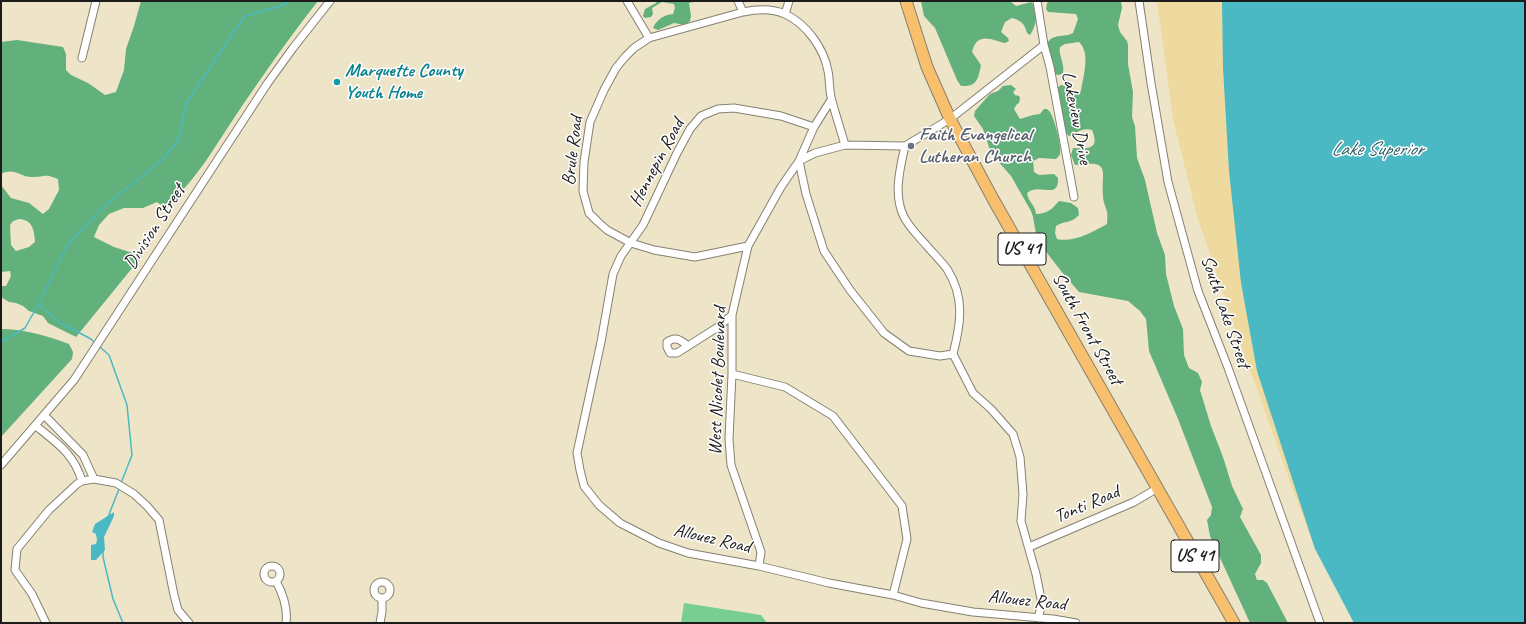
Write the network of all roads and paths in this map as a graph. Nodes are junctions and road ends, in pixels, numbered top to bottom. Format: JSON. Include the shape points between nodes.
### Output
{"nodes":[{"id":1,"x":96,"y":1,"type":"edge"},
{"id":2,"x":330,"y":1,"type":"edge"},
{"id":3,"x":627,"y":1,"type":"edge"},
{"id":4,"x":738,"y":1,"type":"edge"},
{"id":5,"x":790,"y":1,"type":"edge"},
{"id":6,"x":906,"y":1,"type":"edge"},
{"id":7,"x":1038,"y":1,"type":"edge"},
{"id":8,"x":1139,"y":1,"type":"edge"},
{"id":9,"x":743,"y":12,"type":"junction"},
{"id":10,"x":785,"y":14,"type":"junction"},
{"id":11,"x":649,"y":38,"type":"junction"},
{"id":12,"x":1044,"y":45,"type":"junction"},
{"id":13,"x":82,"y":58,"type":"dead end"},
{"id":14,"x":831,"y":100,"type":"junction"},
{"id":15,"x":950,"y":119,"type":"junction"},
{"id":16,"x":814,"y":127,"type":"junction"},
{"id":17,"x":845,"y":145,"type":"junction"},
{"id":18,"x":905,"y":146,"type":"junction"},
{"id":19,"x":799,"y":161,"type":"junction"},
{"id":20,"x":1074,"y":197,"type":"dead end"},
{"id":21,"x":631,"y":243,"type":"junction"},
{"id":22,"x":748,"y":246,"type":"junction"},
{"id":23,"x":732,"y":315,"type":"junction"},
{"id":24,"x":688,"y":345,"type":"dead end"},
{"id":25,"x":953,"y":354,"type":"junction"},
{"id":26,"x":732,"y":374,"type":"junction"},
{"id":27,"x":45,"y":416,"type":"junction"},
{"id":28,"x":36,"y":426,"type":"junction"},
{"id":29,"x":1,"y":465,"type":"edge"},
{"id":30,"x":94,"y":479,"type":"junction"},
{"id":31,"x":82,"y":481,"type":"junction"},
{"id":32,"x":1156,"y":489,"type":"junction"},
{"id":33,"x":1029,"y":548,"type":"junction"},
{"id":34,"x":759,"y":566,"type":"junction"},
{"id":35,"x":276,"y":581,"type":"dead end"},
{"id":36,"x":893,"y":595,"type":"junction"},
{"id":37,"x":382,"y":599,"type":"dead end"},
{"id":38,"x":1038,"y":618,"type":"junction"},
{"id":39,"x":46,"y":623,"type":"edge"},
{"id":40,"x":189,"y":623,"type":"edge"},
{"id":41,"x":286,"y":623,"type":"edge"},
{"id":42,"x":380,"y":623,"type":"edge"},
{"id":43,"x":1076,"y":623,"type":"edge"},
{"id":44,"x":1234,"y":623,"type":"edge"},
{"id":45,"x":1320,"y":623,"type":"edge"}],
"edges":[{"from":1,"to":13,"type":"street"},
{"from":2,"to":27,"type":"street","name":"Division Street","via":[[267,84],[91,356]]},
{"from":3,"to":11,"type":"street"},
{"from":4,"to":9,"type":"street"},
{"from":5,"to":10,"type":"street"},
{"from":6,"to":15,"type":"highway","name":"South Front Street","number":"US 41","via":[[927,67]]},
{"from":7,"to":12,"type":"street","name":"Lakeview Drive"},
{"from":8,"to":45,"type":"street","name":"South Lake Street","via":[[1168,182],[1198,291]]},
{"from":9,"to":10,"type":"street","name":"Brule Road","via":[[762,9]]},
{"from":9,"to":11,"type":"street","name":"Brule Road"},
{"from":10,"to":14,"type":"street","via":[[804,28],[820,49],[828,70]]},
{"from":11,"to":21,"type":"street","name":"Brule Road","via":[[625,57],[604,90],[590,122],[584,162],[583,191],[589,213],[607,230]]},
{"from":12,"to":15,"type":"street"},
{"from":12,"to":20,"type":"street","name":"Lakeview Drive"},
{"from":14,"to":16,"type":"street","name":"West Nicolet Boulevard"},
{"from":14,"to":17,"type":"street"},
{"from":15,"to":18,"type":"street"},
{"from":15,"to":32,"type":"highway","name":"South Front Street","number":"US 41"},
{"from":16,"to":19,"type":"street","name":"West Nicolet Boulevard"},
{"from":16,"to":21,"type":"street","name":"Hennepin Road","via":[[781,116],[734,108],[718,109],[701,116],[690,129],[643,225]]},
{"from":17,"to":18,"type":"street"},
{"from":17,"to":19,"type":"street"},
{"from":18,"to":25,"type":"street","via":[[898,185],[904,218],[946,269],[958,294],[959,330]]},
{"from":19,"to":22,"type":"street","name":"West Nicolet Boulevard","via":[[781,187]]},
{"from":19,"to":25,"type":"street","via":[[806,194],[824,251],[850,290],[884,333],[909,351],[940,356]]},
{"from":21,"to":22,"type":"street","name":"Brule Road","via":[[695,257]]},
{"from":21,"to":34,"type":"street","name":"Allouez Road","via":[[621,256],[613,274],[577,453],[584,486],[599,505],[620,523],[659,543],[688,553]]},
{"from":22,"to":23,"type":"street","name":"West Nicolet Boulevard"},
{"from":23,"to":24,"type":"street","via":[[718,327]]},
{"from":23,"to":26,"type":"street","name":"West Nicolet Boulevard"},
{"from":25,"to":33,"type":"street","via":[[973,393],[1013,434],[1020,457],[1023,494],[1021,521]]},
{"from":26,"to":34,"type":"street","name":"West Nicolet Boulevard","via":[[728,439],[731,465],[761,552]]},
{"from":26,"to":36,"type":"street","via":[[786,386],[833,416],[902,506],[907,539]]},
{"from":27,"to":28,"type":"street","name":"Division Street"},
{"from":27,"to":30,"type":"street","via":[[83,455]]},
{"from":28,"to":29,"type":"street","name":"Division Street"},
{"from":28,"to":31,"type":"street","via":[[66,450],[79,470]]},
{"from":30,"to":31,"type":"street"},
{"from":30,"to":40,"type":"street","via":[[116,483],[134,494],[159,520],[178,610]]},
{"from":31,"to":39,"type":"street","via":[[48,510],[17,549],[15,570],[32,594]]},
{"from":32,"to":33,"type":"street","name":"Tonti Road","via":[[1134,502]]},
{"from":32,"to":44,"type":"highway","name":"South Front Street","number":"US 41"},
{"from":33,"to":38,"type":"street","via":[[1042,604]]},
{"from":34,"to":36,"type":"street","name":"Allouez Road"},
{"from":35,"to":41,"type":"street","via":[[284,596]]},
{"from":36,"to":38,"type":"street","name":"Allouez Road","via":[[921,603],[973,612]]},
{"from":37,"to":42,"type":"street"},
{"from":38,"to":43,"type":"street","name":"Allouez Road"}]}
